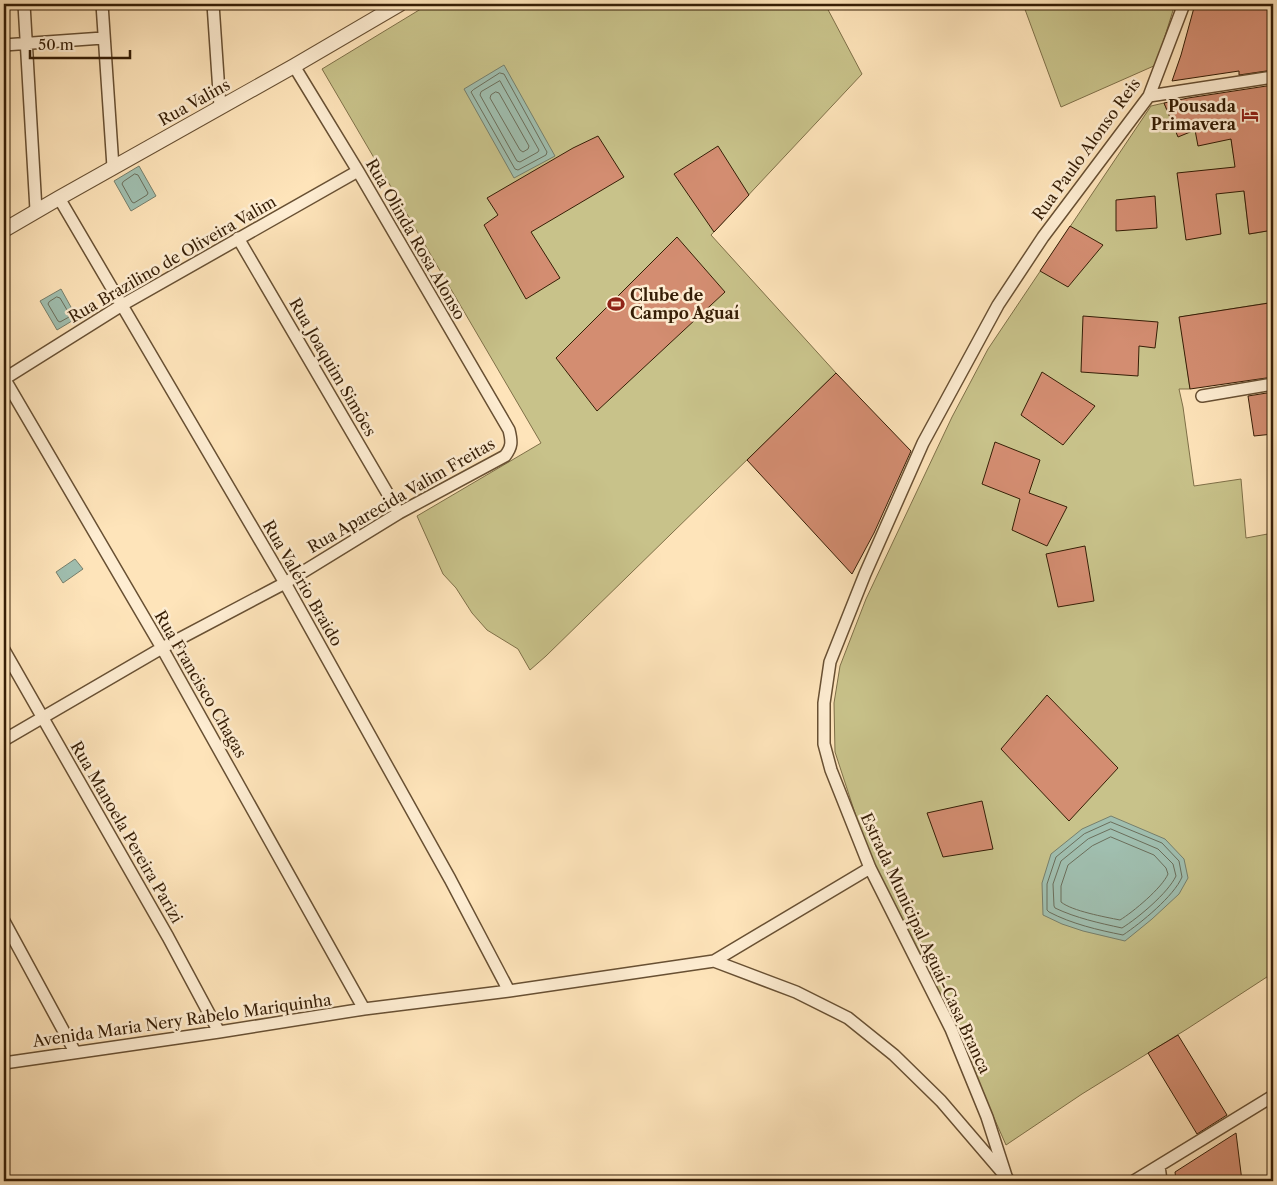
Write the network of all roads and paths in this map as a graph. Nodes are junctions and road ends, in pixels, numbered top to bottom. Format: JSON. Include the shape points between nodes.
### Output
{"nodes":[{"id":1,"x":24,"y":4,"type":"edge"},
{"id":2,"x":102,"y":4,"type":"edge"},
{"id":3,"x":213,"y":4,"type":"edge"},
{"id":4,"x":400,"y":4,"type":"edge"},
{"id":5,"x":1184,"y":4,"type":"edge"},
{"id":6,"x":103,"y":38,"type":"junction"},
{"id":7,"x":26,"y":44,"type":"junction"},
{"id":8,"x":4,"y":45,"type":"edge"},
{"id":9,"x":294,"y":66,"type":"junction"},
{"id":10,"x":1273,"y":77,"type":"edge"},
{"id":11,"x":1149,"y":96,"type":"junction"},
{"id":12,"x":220,"y":107,"type":"junction"},
{"id":13,"x":113,"y":167,"type":"junction"},
{"id":14,"x":358,"y":171,"type":"junction"},
{"id":15,"x":59,"y":198,"type":"junction"},
{"id":16,"x":36,"y":210,"type":"junction"},
{"id":17,"x":4,"y":230,"type":"edge"},
{"id":18,"x":238,"y":238,"type":"junction"},
{"id":19,"x":998,"y":304,"type":"joint"},
{"id":20,"x":122,"y":305,"type":"junction"},
{"id":21,"x":4,"y":379,"type":"edge"},
{"id":22,"x":1273,"y":384,"type":"edge"},
{"id":23,"x":1202,"y":396,"type":"dead end"},
{"id":24,"x":509,"y":430,"type":"joint"},
{"id":25,"x":399,"y":513,"type":"junction"},
{"id":26,"x":285,"y":583,"type":"junction"},
{"id":27,"x":162,"y":648,"type":"junction"},
{"id":28,"x":4,"y":650,"type":"edge"},
{"id":29,"x":42,"y":718,"type":"junction"},
{"id":30,"x":4,"y":740,"type":"edge"},
{"id":31,"x":870,"y":868,"type":"junction"},
{"id":32,"x":4,"y":921,"type":"edge"},
{"id":33,"x":714,"y":961,"type":"junction"},
{"id":34,"x":509,"y":991,"type":"junction"},
{"id":35,"x":364,"y":1010,"type":"junction"},
{"id":36,"x":219,"y":1032,"type":"junction"},
{"id":37,"x":75,"y":1052,"type":"junction"},
{"id":38,"x":4,"y":1063,"type":"edge"},
{"id":39,"x":1273,"y":1096,"type":"edge"},
{"id":40,"x":1159,"y":1166,"type":"junction"},
{"id":41,"x":1007,"y":1179,"type":"edge"},
{"id":42,"x":1134,"y":1181,"type":"edge"},
{"id":43,"x":1161,"y":1181,"type":"edge"}],
"edges":[{"from":1,"to":7,"type":"street"},
{"from":2,"to":6,"type":"street"},
{"from":3,"to":12,"type":"street"},
{"from":4,"to":9,"type":"street","name":"Rua Valins"},
{"from":5,"to":11,"type":"street","name":"Rua Paulo Alonso Reis"},
{"from":6,"to":7,"type":"street"},
{"from":6,"to":13,"type":"street"},
{"from":7,"to":8,"type":"street"},
{"from":7,"to":16,"type":"street"},
{"from":9,"to":12,"type":"street","name":"Rua Valins"},
{"from":9,"to":14,"type":"street","name":"Rua Olinda Rosa Alonso"},
{"from":10,"to":11,"type":"street"},
{"from":11,"to":19,"type":"street","name":"Rua Paulo Alonso Reis","via":[[1043,237]]},
{"from":12,"to":13,"type":"street","name":"Rua Valins"},
{"from":13,"to":15,"type":"street","name":"Rua Valins"},
{"from":14,"to":18,"type":"street","name":"Rua Brazilino de Oliveira Valim"},
{"from":14,"to":24,"type":"street","name":"Rua Olinda Rosa Alonso"},
{"from":15,"to":16,"type":"street","name":"Rua Valins"},
{"from":15,"to":20,"type":"street","name":"Rua Valério Braido"},
{"from":16,"to":17,"type":"street","name":"Rua Valins"},
{"from":18,"to":20,"type":"street","name":"Rua Brazilino de Oliveira Valim"},
{"from":18,"to":25,"type":"street","name":"Rua Joaquim Simões"},
{"from":19,"to":31,"type":"street","name":"Estrada Municipal Aguaí-Casa Branca","via":[[923,443],[830,662],[824,703],[824,744]]},
{"from":20,"to":21,"type":"street","name":"Rua Brazilino de Oliveira Valim"},
{"from":20,"to":26,"type":"street","name":"Rua Valério Braido"},
{"from":21,"to":27,"type":"street","name":"Rua Francisco Chagas"},
{"from":22,"to":23,"type":"street"},
{"from":24,"to":25,"type":"street","name":"Rua Aparecida Valim Freitas","via":[[510,450],[505,456]]},
{"from":25,"to":26,"type":"street","name":"Rua Aparecida Valim Freitas"},
{"from":26,"to":27,"type":"street","name":"Rua Aparecida Valim Freitas"},
{"from":26,"to":34,"type":"street","name":"Rua Valério Braido"},
{"from":27,"to":29,"type":"street","name":"Rua Aparecida Valim Freitas"},
{"from":27,"to":35,"type":"street","name":"Rua Francisco Chagas"},
{"from":28,"to":29,"type":"street","name":"Rua Manoela Pereira Parizi"},
{"from":29,"to":30,"type":"street","name":"Rua Aparecida Valim Freitas"},
{"from":29,"to":36,"type":"street","name":"Rua Manoela Pereira Parizi"},
{"from":31,"to":33,"type":"street"},
{"from":31,"to":41,"type":"street","name":"Estrada Municipal Aguaí-Casa Branca","via":[[951,1029],[987,1117]]},
{"from":32,"to":37,"type":"street"},
{"from":33,"to":34,"type":"street","name":"Avenida Maria Nery Rabelo Mariquinha"},
{"from":33,"to":41,"type":"street","via":[[796,992],[848,1018],[894,1055],[941,1101]]},
{"from":34,"to":35,"type":"street","name":"Avenida Maria Nery Rabelo Mariquinha"},
{"from":35,"to":36,"type":"street","name":"Avenida Maria Nery Rabelo Mariquinha"},
{"from":36,"to":37,"type":"street","name":"Avenida Maria Nery Rabelo Mariquinha"},
{"from":37,"to":38,"type":"street","name":"Avenida Maria Nery Rabelo Mariquinha"},
{"from":39,"to":40,"type":"street"},
{"from":40,"to":42,"type":"street"},
{"from":40,"to":43,"type":"street"}]}
